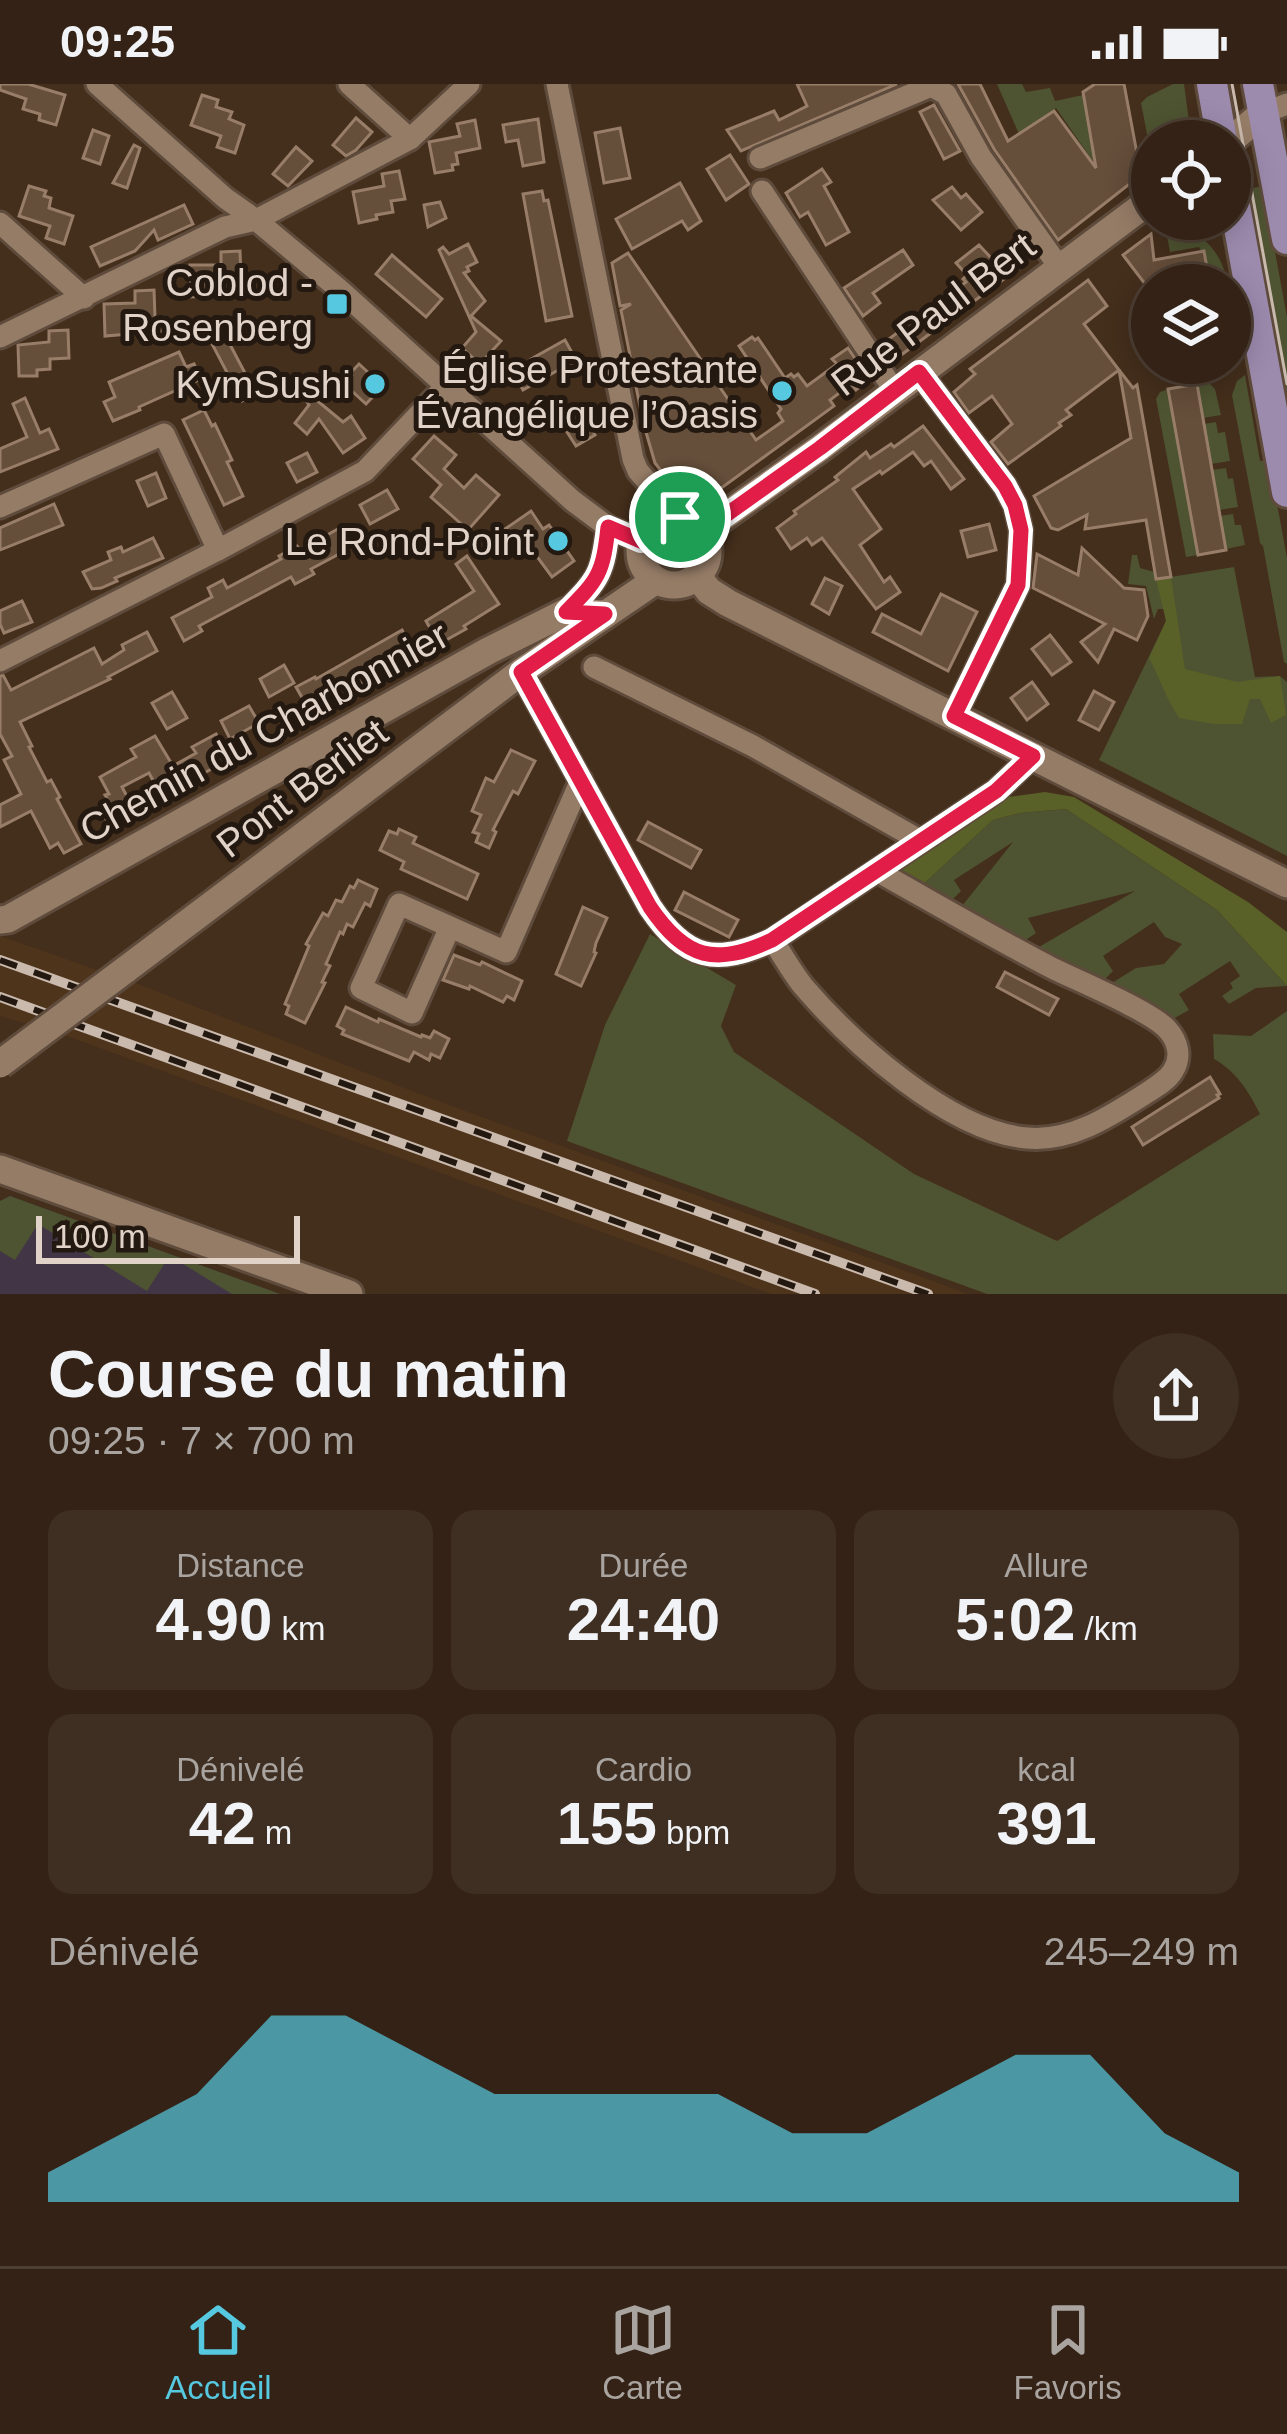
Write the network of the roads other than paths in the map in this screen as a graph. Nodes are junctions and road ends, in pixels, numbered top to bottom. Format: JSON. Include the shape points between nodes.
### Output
{"nodes":[{"id":1,"x":97,"y":84,"type":"edge"},
{"id":2,"x":349,"y":84,"type":"edge"},
{"id":3,"x":470,"y":84,"type":"edge"},
{"id":4,"x":557,"y":84,"type":"edge"},
{"id":5,"x":1212,"y":84,"type":"edge"},
{"id":6,"x":1270,"y":100,"type":"edge"},
{"id":7,"x":1221,"y":120,"type":"edge"},
{"id":8,"x":410,"y":139,"type":"junction"},
{"id":9,"x":760,"y":158,"type":"dead end"},
{"id":10,"x":762,"y":191,"type":"dead end"},
{"id":11,"x":1131,"y":215,"type":"edge"},
{"id":12,"x":256,"y":220,"type":"junction"},
{"id":13,"x":0,"y":223,"type":"edge"},
{"id":14,"x":1287,"y":238,"type":"edge"},
{"id":15,"x":1241,"y":240,"type":"edge"},
{"id":16,"x":1060,"y":268,"type":"junction"},
{"id":17,"x":84,"y":298,"type":"junction"},
{"id":18,"x":0,"y":337,"type":"edge"},
{"id":19,"x":919,"y":372,"type":"junction"},
{"id":20,"x":446,"y":386,"type":"junction"},
{"id":21,"x":894,"y":390,"type":"junction"},
{"id":22,"x":1287,"y":492,"type":"edge"},
{"id":23,"x":0,"y":507,"type":"edge"},
{"id":24,"x":691,"y":524,"type":"junction"},
{"id":25,"x":608,"y":527,"type":"junction"},
{"id":26,"x":641,"y":541,"type":"junction"},
{"id":27,"x":218,"y":550,"type":"junction"},
{"id":28,"x":697,"y":576,"type":"junction"},
{"id":29,"x":656,"y":580,"type":"junction"},
{"id":30,"x":566,"y":612,"type":"junction"},
{"id":31,"x":605,"y":614,"type":"junction"},
{"id":32,"x":0,"y":661,"type":"edge"},
{"id":33,"x":594,"y":667,"type":"dead end"},
{"id":34,"x":521,"y":672,"type":"junction"},
{"id":35,"x":954,"y":716,"type":"junction"},
{"id":36,"x":1033,"y":756,"type":"junction"},
{"id":37,"x":581,"y":780,"type":"junction"},
{"id":38,"x":921,"y":841,"type":"junction"},
{"id":39,"x":877,"y":871,"type":"junction"},
{"id":40,"x":1287,"y":884,"type":"edge"},
{"id":41,"x":0,"y":920,"type":"edge"},
{"id":42,"x":450,"y":927,"type":"junction"},
{"id":43,"x":772,"y":940,"type":"junction"},
{"id":44,"x":0,"y":1064,"type":"edge"},
{"id":45,"x":0,"y":1169,"type":"edge"},
{"id":46,"x":349,"y":1294,"type":"edge"}],
"edges":[{"from":1,"to":12,"type":"street"},
{"from":2,"to":8,"type":"street"},
{"from":3,"to":8,"type":"street"},
{"from":4,"to":24,"type":"street","via":[[633,459]]},
{"from":5,"to":7,"type":"main road"},
{"from":6,"to":14,"type":"main road"},
{"from":8,"to":12,"type":"street"},
{"from":9,"to":16,"type":"street","via":[[931,86],[946,94]]},
{"from":10,"to":21,"type":"street"},
{"from":11,"to":16,"type":"street","name":"Rue Paul Bert"},
{"from":12,"to":17,"type":"street","via":[[225,227]]},
{"from":12,"to":20,"type":"street"},
{"from":13,"to":17,"type":"street"},
{"from":15,"to":22,"type":"main road"},
{"from":16,"to":19,"type":"street","name":"Rue Paul Bert"},
{"from":17,"to":18,"type":"street"},
{"from":19,"to":21,"type":"street","name":"Rue Paul Bert"},
{"from":19,"to":35,"type":"street","via":[[1005,486],[1021,530],[1018,585]]},
{"from":20,"to":25,"type":"street"},
{"from":20,"to":27,"type":"street","via":[[365,471]]},
{"from":21,"to":24,"type":"street","name":"Rue Paul Bert","via":[[820,448]]},
{"from":23,"to":27,"type":"street","via":[[164,434]]},
{"from":24,"to":26,"type":"street","via":[[661,520]]},
{"from":24,"to":28,"type":"street","via":[[708,550]]},
{"from":25,"to":26,"type":"street"},
{"from":25,"to":30,"type":"street","name":"Chemin du Charbonnier","via":[[599,575]]},
{"from":26,"to":29,"type":"street","via":[[642,563]]},
{"from":27,"to":32,"type":"street"},
{"from":28,"to":29,"type":"street","via":[[680,584]]},
{"from":28,"to":35,"type":"street","via":[[728,603]]},
{"from":29,"to":31,"type":"street","name":"Pont Berliet"},
{"from":30,"to":31,"type":"street","name":"Chemin du Charbonnier"},
{"from":30,"to":41,"type":"street","name":"Chemin du Charbonnier"},
{"from":31,"to":34,"type":"street","name":"Pont Berliet"},
{"from":33,"to":38,"type":"street"},
{"from":34,"to":37,"type":"street"},
{"from":34,"to":44,"type":"street","name":"Pont Berliet","bridge":true},
{"from":35,"to":36,"type":"street"},
{"from":36,"to":38,"type":"street"},
{"from":36,"to":40,"type":"street"},
{"from":37,"to":42,"type":"street","via":[[506,952]]},
{"from":37,"to":43,"type":"street","via":[[676,939],[714,956]]},
{"from":38,"to":39,"type":"street"},
{"from":39,"to":43,"type":"street"},
{"from":39,"to":43,"type":"street","via":[[1159,1022],[1177,1042],[1174,1071],[1072,1132],[1027,1138],[979,1126],[902,1079],[849,1033]]},
{"from":42,"to":42,"type":"street","via":[[399,904],[361,988],[412,1013]]},
{"from":45,"to":46,"type":"street"}]}
